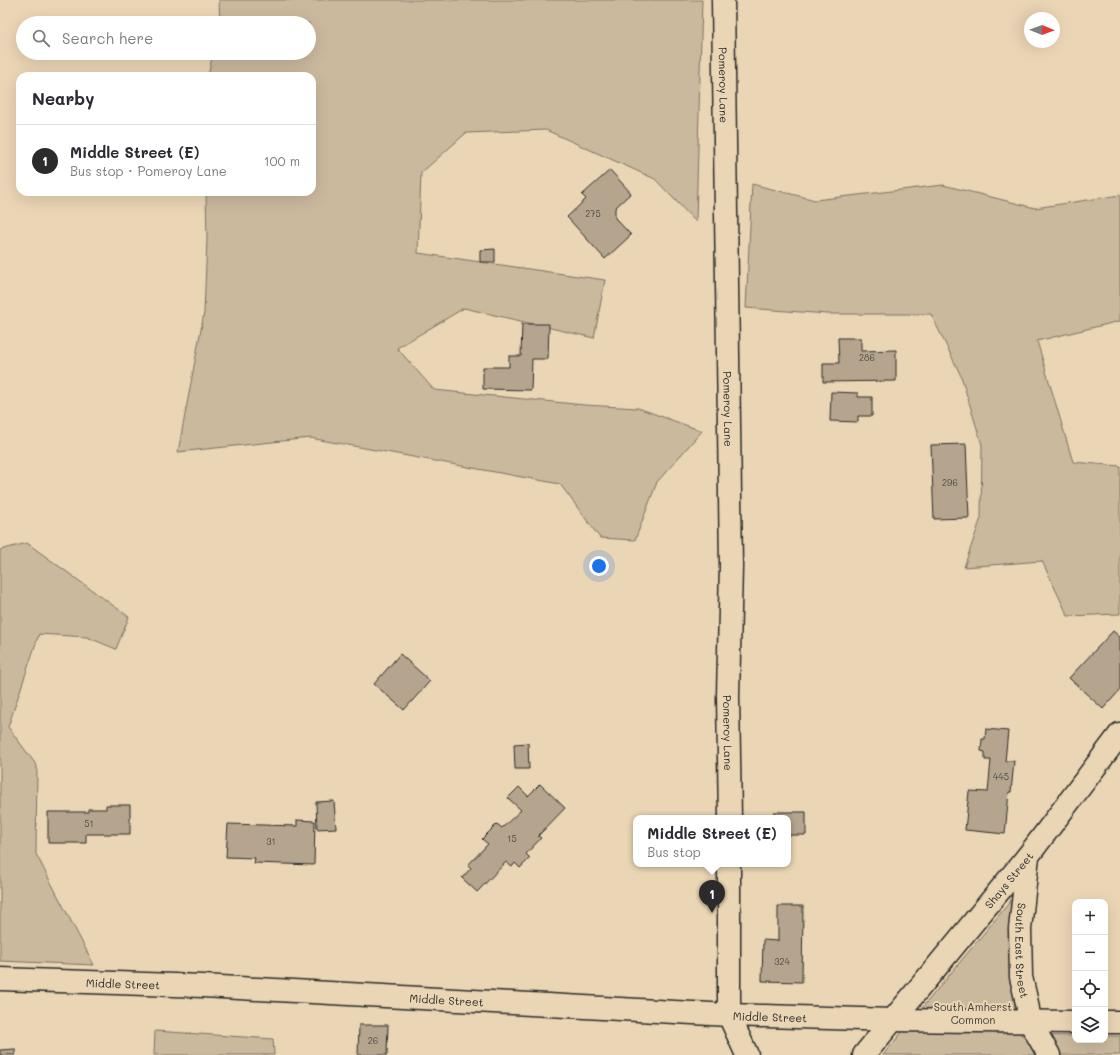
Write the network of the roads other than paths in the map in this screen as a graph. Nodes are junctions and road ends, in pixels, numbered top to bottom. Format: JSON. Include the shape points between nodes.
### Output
{"nodes":[{"id":1,"x":723,"y":0,"type":"edge"},
{"id":2,"x":1120,"y":734,"type":"edge"},
{"id":3,"x":730,"y":815,"type":"edge"},
{"id":4,"x":1028,"y":856,"type":"junction"},
{"id":5,"x":729,"y":867,"type":"edge"},
{"id":6,"x":0,"y":979,"type":"edge"},
{"id":7,"x":729,"y":1015,"type":"junction"},
{"id":8,"x":892,"y":1020,"type":"junction"},
{"id":9,"x":1030,"y":1022,"type":"junction"},
{"id":10,"x":1072,"y":1022,"type":"edge"},
{"id":11,"x":1108,"y":1022,"type":"edge"},
{"id":12,"x":1120,"y":1022,"type":"edge"},
{"id":13,"x":747,"y":1055,"type":"edge"},
{"id":14,"x":864,"y":1055,"type":"edge"},
{"id":15,"x":1049,"y":1055,"type":"edge"}],
"edges":[{"from":1,"to":3,"type":"street","name":"Pomeroy Lane","via":[[731,566],[728,696]]},
{"from":2,"to":4,"type":"street","name":"Shays Street"},
{"from":4,"to":8,"type":"street","name":"Shays Street"},
{"from":4,"to":9,"type":"street","name":"South East Street","via":[[1019,956]]},
{"from":5,"to":7,"type":"street"},
{"from":6,"to":7,"type":"street","name":"Middle Street","via":[[204,986]]},
{"from":7,"to":8,"type":"street","name":"Middle Street"},
{"from":7,"to":13,"type":"street"},
{"from":8,"to":9,"type":"street"},
{"from":8,"to":14,"type":"street"},
{"from":9,"to":10,"type":"street"},
{"from":9,"to":15,"type":"street","name":"South East Street"},
{"from":11,"to":12,"type":"street"}]}
